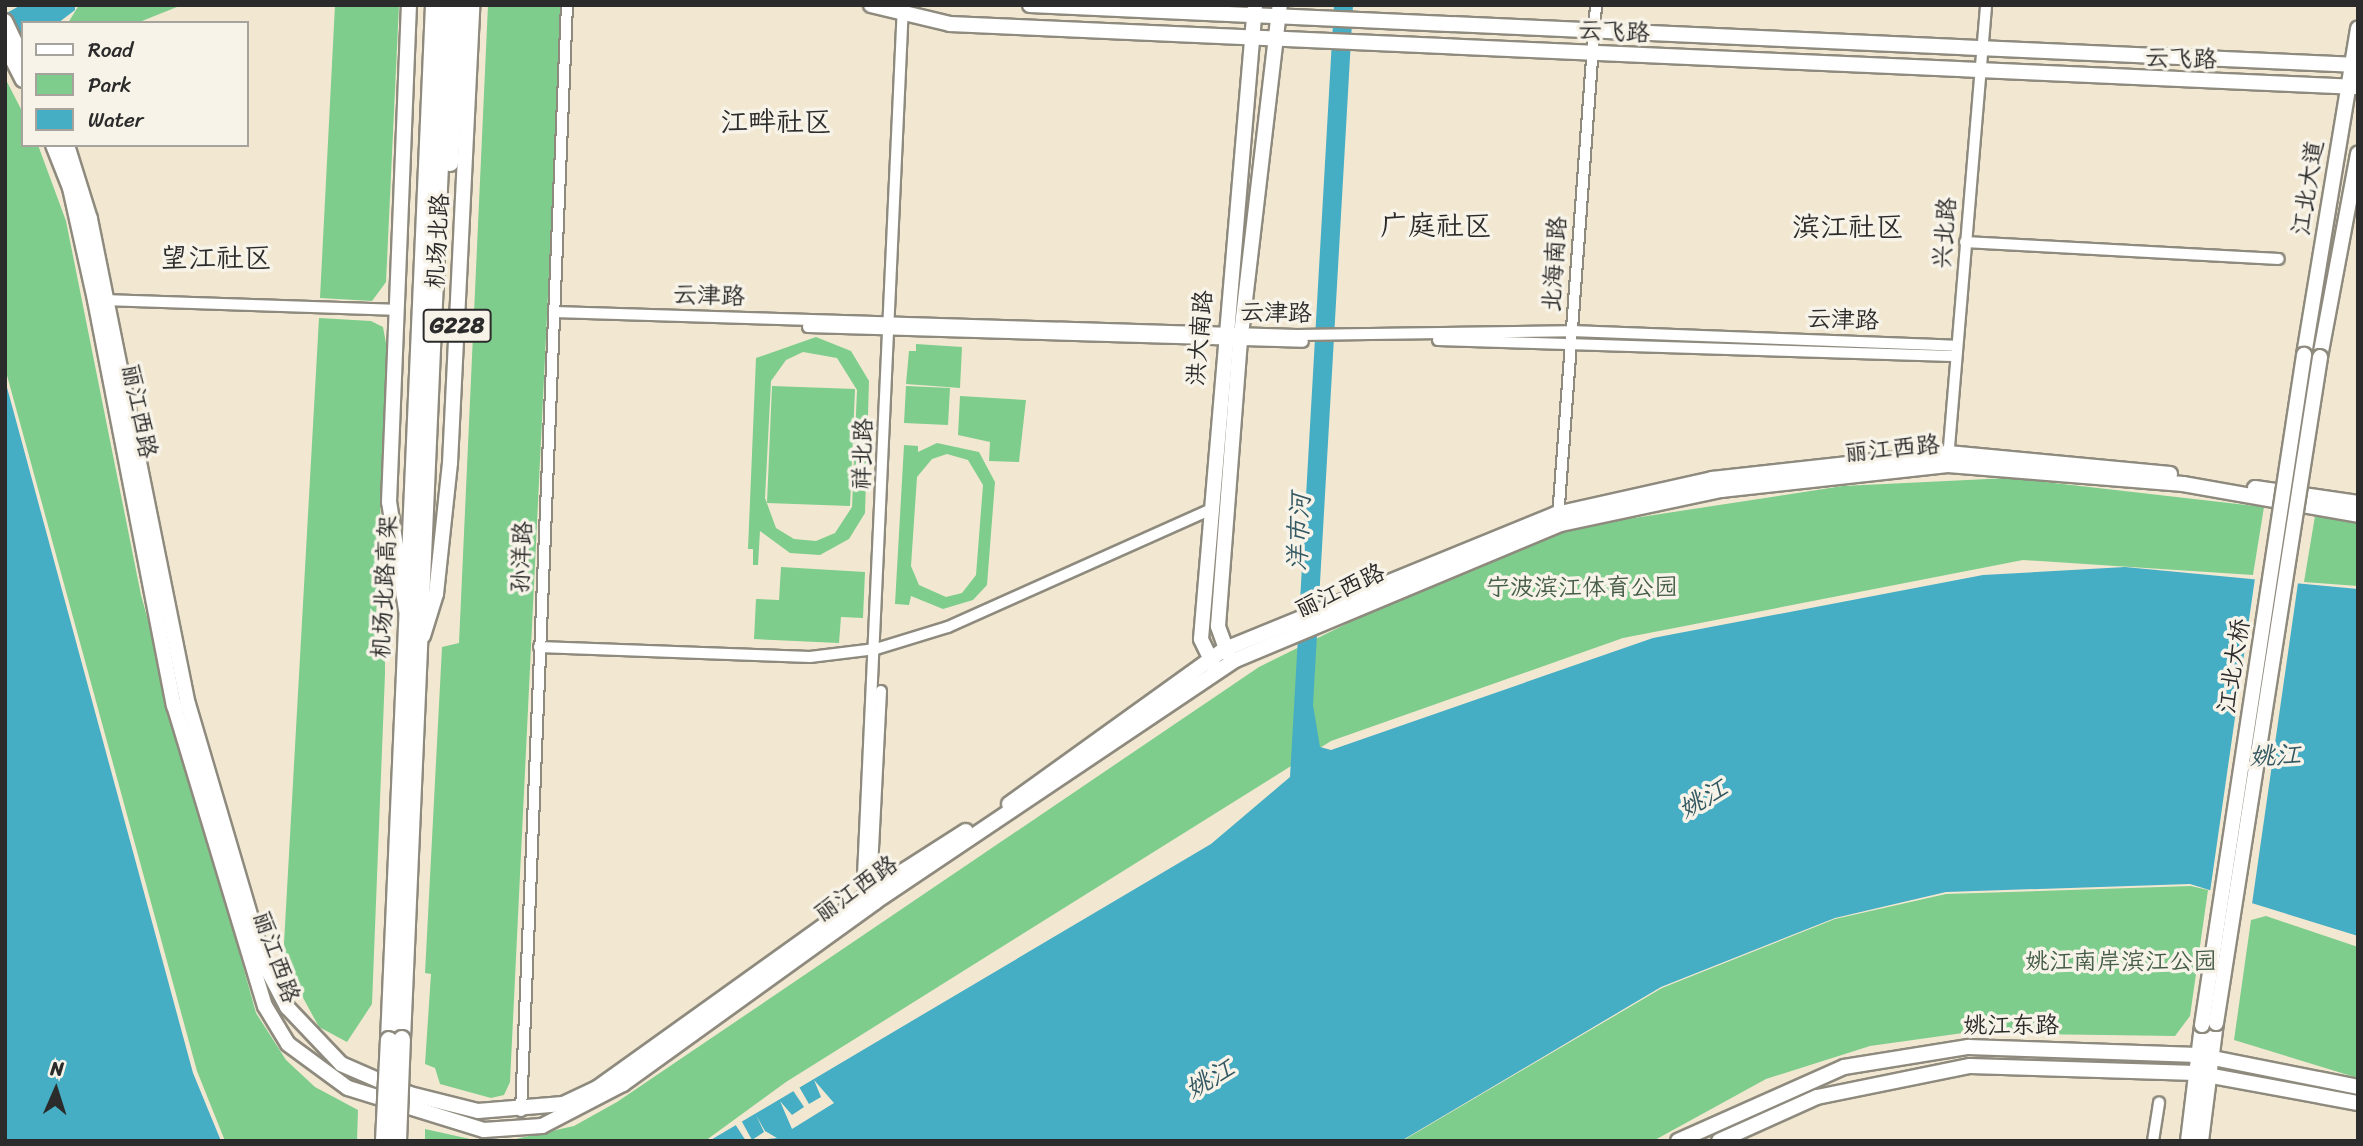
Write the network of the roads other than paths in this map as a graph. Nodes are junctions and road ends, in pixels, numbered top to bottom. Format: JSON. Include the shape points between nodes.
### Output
{"nodes":[{"id":1,"x":409,"y":5,"type":"edge"},
{"id":2,"x":425,"y":5,"type":"edge"},
{"id":3,"x":435,"y":5,"type":"edge"},
{"id":4,"x":447,"y":5,"type":"edge"},
{"id":5,"x":459,"y":5,"type":"edge"},
{"id":6,"x":472,"y":5,"type":"edge"},
{"id":7,"x":567,"y":5,"type":"edge"},
{"id":8,"x":871,"y":5,"type":"edge"},
{"id":9,"x":1030,"y":5,"type":"edge"},
{"id":10,"x":1596,"y":5,"type":"edge"},
{"id":11,"x":1986,"y":5,"type":"edge"},
{"id":12,"x":905,"y":9,"type":"edge"},
{"id":13,"x":1255,"y":12,"type":"edge"},
{"id":14,"x":1280,"y":13,"type":"edge"},
{"id":15,"x":5,"y":21,"type":"edge"},
{"id":16,"x":2358,"y":28,"type":"edge"},
{"id":17,"x":1592,"y":35,"type":"junction"},
{"id":18,"x":1253,"y":36,"type":"junction"},
{"id":19,"x":1278,"y":37,"type":"junction"},
{"id":20,"x":1982,"y":49,"type":"junction"},
{"id":21,"x":15,"y":53,"type":"edge"},
{"id":22,"x":1590,"y":54,"type":"junction"},
{"id":23,"x":2355,"y":65,"type":"edge"},
{"id":24,"x":1981,"y":70,"type":"junction"},
{"id":25,"x":21,"y":73,"type":"edge"},
{"id":26,"x":2353,"y":87,"type":"edge"},
{"id":27,"x":442,"y":135,"type":"junction"},
{"id":28,"x":54,"y":147,"type":"edge"},
{"id":29,"x":67,"y":147,"type":"edge"},
{"id":30,"x":2358,"y":155,"type":"edge"},
{"id":31,"x":1965,"y":242,"type":"junction"},
{"id":32,"x":2279,"y":259,"type":"dead end"},
{"id":33,"x":100,"y":300,"type":"junction"},
{"id":34,"x":396,"y":310,"type":"junction"},
{"id":35,"x":554,"y":315,"type":"junction"},
{"id":36,"x":892,"y":326,"type":"junction"},
{"id":37,"x":1571,"y":336,"type":"junction"},
{"id":38,"x":1223,"y":337,"type":"junction"},
{"id":39,"x":1241,"y":338,"type":"junction"},
{"id":40,"x":1955,"y":351,"type":"junction"},
{"id":41,"x":2304,"y":355,"type":"joint"},
{"id":42,"x":2320,"y":357,"type":"joint"},
{"id":43,"x":1948,"y":459,"type":"junction"},
{"id":44,"x":2358,"y":503,"type":"edge"},
{"id":45,"x":1209,"y":510,"type":"junction"},
{"id":46,"x":2358,"y":515,"type":"edge"},
{"id":47,"x":1558,"y":519,"type":"junction"},
{"id":48,"x":406,"y":611,"type":"junction"},
{"id":49,"x":1336,"y":611,"type":"junction"},
{"id":50,"x":421,"y":644,"type":"junction"},
{"id":51,"x":539,"y":647,"type":"junction"},
{"id":52,"x":880,"y":648,"type":"junction"},
{"id":53,"x":1229,"y":655,"type":"junction"},
{"id":54,"x":1214,"y":666,"type":"junction"},
{"id":55,"x":878,"y":894,"type":"junction"},
{"id":56,"x":2209,"y":1024,"type":"junction"},
{"id":57,"x":396,"y":1039,"type":"junction"},
{"id":58,"x":2205,"y":1056,"type":"junction"},
{"id":59,"x":2203,"y":1074,"type":"junction"},
{"id":60,"x":2358,"y":1087,"type":"edge"},
{"id":61,"x":2158,"y":1102,"type":"dead end"},
{"id":62,"x":2358,"y":1103,"type":"edge"},
{"id":63,"x":521,"y":1111,"type":"junction"},
{"id":64,"x":384,"y":1141,"type":"edge"},
{"id":65,"x":398,"y":1141,"type":"edge"},
{"id":66,"x":1678,"y":1141,"type":"edge"},
{"id":67,"x":1719,"y":1141,"type":"edge"},
{"id":68,"x":2153,"y":1141,"type":"edge"},
{"id":69,"x":2188,"y":1141,"type":"edge"},
{"id":70,"x":2200,"y":1141,"type":"edge"}],
"edges":[{"from":1,"to":34,"type":"main road","name":"机场北路","number":"G228"},
{"from":2,"to":27,"type":"highway"},
{"from":3,"to":27,"type":"highway"},
{"from":4,"to":27,"type":"highway"},
{"from":5,"to":27,"type":"highway"},
{"from":6,"to":50,"type":"main road","name":"机场北路","number":"G228","via":[[450,463],[436,594]]},
{"from":7,"to":35,"type":"street","name":"孙洋路"},
{"from":8,"to":12,"type":"main road","name":"云飞路"},
{"from":9,"to":13,"type":"main road","name":"云飞路"},
{"from":10,"to":17,"type":"street","name":"北海南路"},
{"from":11,"to":20,"type":"street","name":"兴北路"},
{"from":12,"to":18,"type":"main road","name":"云飞路","via":[[950,24]]},
{"from":12,"to":36,"type":"street","name":"祥北路"},
{"from":13,"to":14,"type":"main road","name":"云飞路"},
{"from":13,"to":18,"type":"main road","name":"洪大南路"},
{"from":14,"to":17,"type":"main road","name":"云飞路","via":[[1315,22]]},
{"from":14,"to":19,"type":"main road","name":"洪大南路"},
{"from":15,"to":21,"type":"main road"},
{"from":16,"to":23,"type":"main road","name":"江北大道"},
{"from":17,"to":20,"type":"main road","name":"云飞路"},
{"from":17,"to":22,"type":"street","name":"北海南路"},
{"from":18,"to":19,"type":"main road","name":"云飞路"},
{"from":18,"to":38,"type":"main road","name":"洪大南路"},
{"from":19,"to":22,"type":"main road","name":"云飞路"},
{"from":19,"to":39,"type":"main road","name":"洪大南路"},
{"from":20,"to":23,"type":"main road","name":"云飞路"},
{"from":20,"to":24,"type":"street","name":"兴北路"},
{"from":21,"to":25,"type":"main road"},
{"from":22,"to":24,"type":"main road","name":"云飞路"},
{"from":22,"to":37,"type":"street","name":"北海南路"},
{"from":23,"to":26,"type":"main road","name":"江北大道"},
{"from":24,"to":26,"type":"main road","name":"云飞路"},
{"from":24,"to":31,"type":"street","name":"兴北路"},
{"from":26,"to":41,"type":"main road","name":"江北大道"},
{"from":27,"to":48,"type":"highway","name":"机场北路高架","number":"G228"},
{"from":27,"to":50,"type":"highway","name":"机场北路高架","number":"G228"},
{"from":28,"to":33,"type":"main road","name":"丽江西路","via":[[70,188]]},
{"from":29,"to":33,"type":"main road","name":"丽江西路"},
{"from":30,"to":42,"type":"main road","name":"江北大道"},
{"from":31,"to":32,"type":"street"},
{"from":31,"to":40,"type":"street","name":"兴北路"},
{"from":33,"to":34,"type":"street"},
{"from":33,"to":55,"type":"main road","name":"丽江西路","via":[[174,705],[265,1006],[288,1044],[319,1070],[348,1088],[443,1122],[484,1130],[542,1126],[623,1084]]},
{"from":33,"to":63,"type":"main road","name":"丽江西路","via":[[188,704],[264,963],[294,1016],[341,1064],[442,1104]]},
{"from":34,"to":48,"type":"main road","name":"机场北路","number":"G228","via":[[389,502]]},
{"from":35,"to":36,"type":"street","name":"云津路"},
{"from":35,"to":51,"type":"street","name":"孙洋路"},
{"from":36,"to":38,"type":"street","name":"云津路"},
{"from":36,"to":52,"type":"street","name":"祥北路"},
{"from":37,"to":39,"type":"street","name":"云津路"},
{"from":37,"to":40,"type":"street","name":"云津路"},
{"from":37,"to":47,"type":"street","name":"北海南路"},
{"from":38,"to":39,"type":"street","name":"云津路"},
{"from":38,"to":45,"type":"main road","name":"洪大南路"},
{"from":39,"to":53,"type":"main road","name":"洪大南路","via":[[1218,626]]},
{"from":40,"to":43,"type":"street","name":"兴北路"},
{"from":41,"to":56,"type":"main road","name":"江北大桥","bridge":true},
{"from":42,"to":56,"type":"main road","name":"江北大桥","bridge":true},
{"from":43,"to":44,"type":"main road","name":"丽江西路","via":[[2109,465]]},
{"from":43,"to":46,"type":"main road","name":"丽江西路","via":[[2183,484]]},
{"from":43,"to":47,"type":"main road","name":"丽江西路","via":[[1721,490]]},
{"from":45,"to":52,"type":"street","via":[[948,627]]},
{"from":45,"to":54,"type":"main road","name":"洪大南路","via":[[1201,639]]},
{"from":47,"to":49,"type":"main road","name":"丽江西路"},
{"from":48,"to":57,"type":"highway","name":"机场北路高架","number":"G228"},
{"from":49,"to":53,"type":"main road","name":"丽江西路","via":[[1285,624]]},
{"from":49,"to":53,"type":"main road","name":"丽江西路","via":[[1288,641]]},
{"from":50,"to":57,"type":"highway","name":"机场北路高架","number":"G228"},
{"from":51,"to":52,"type":"street","via":[[810,657]]},
{"from":51,"to":63,"type":"street","name":"孙洋路"},
{"from":52,"to":55,"type":"street","name":"祥北路","via":[[872,869]]},
{"from":53,"to":54,"type":"main road","name":"丽江西路"},
{"from":54,"to":55,"type":"main road","name":"丽江西路"},
{"from":55,"to":63,"type":"main road","name":"丽江西路","via":[[597,1088],[563,1104]]},
{"from":56,"to":58,"type":"main road"},
{"from":57,"to":64,"type":"highway","number":"G228","bridge":true},
{"from":57,"to":65,"type":"highway","number":"G228","bridge":true},
{"from":58,"to":59,"type":"main road"},
{"from":58,"to":60,"type":"main road","name":"姚江东路"},
{"from":58,"to":66,"type":"main road","name":"姚江东路","via":[[1968,1047],[1872,1061],[1809,1080]]},
{"from":59,"to":62,"type":"main road","name":"姚江东路"},
{"from":59,"to":67,"type":"main road","name":"姚江东路","via":[[1970,1066],[1817,1097]]},
{"from":59,"to":69,"type":"main road"},
{"from":59,"to":70,"type":"main road"},
{"from":61,"to":68,"type":"street"}]}
